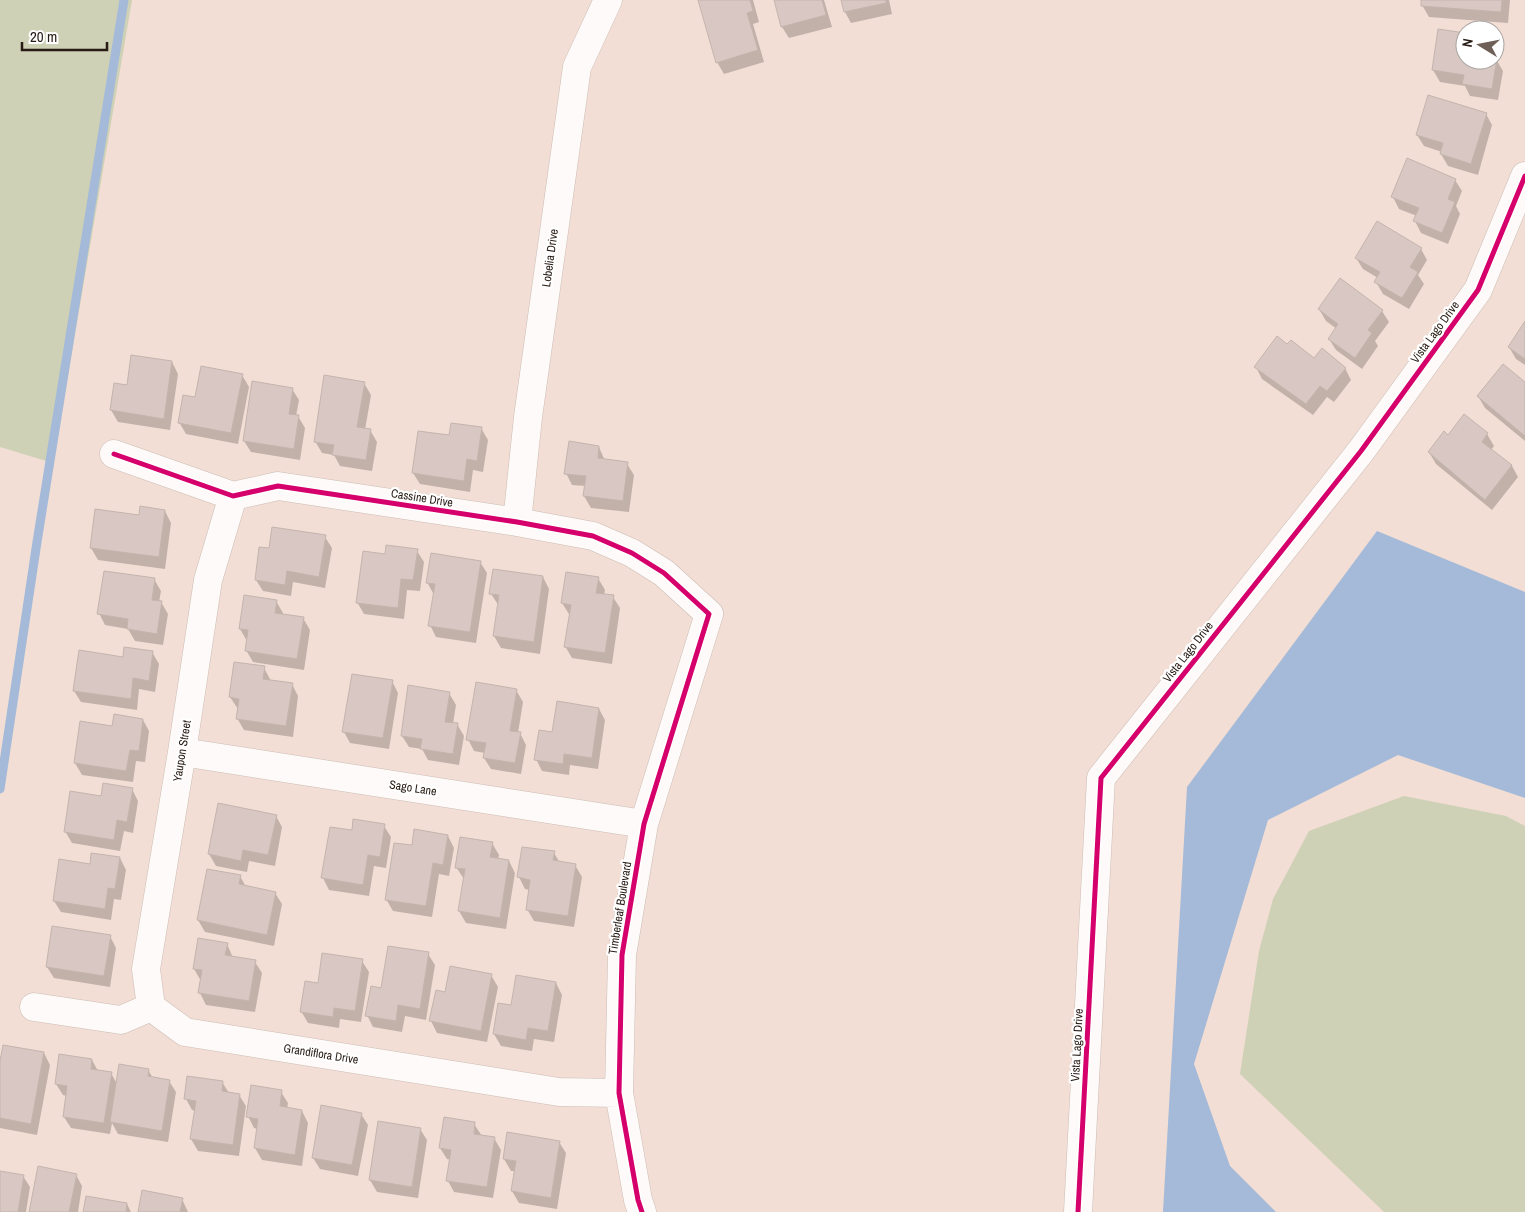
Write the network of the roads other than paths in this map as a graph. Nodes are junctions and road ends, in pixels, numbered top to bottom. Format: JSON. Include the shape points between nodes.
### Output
{"nodes":[{"id":1,"x":608,"y":0,"type":"edge"},
{"id":2,"x":1525,"y":176,"type":"edge"},
{"id":3,"x":114,"y":454,"type":"dead end"},
{"id":4,"x":233,"y":496,"type":"junction"},
{"id":5,"x":517,"y":522,"type":"junction"},
{"id":6,"x":709,"y":614,"type":"joint"},
{"id":7,"x":182,"y":752,"type":"junction"},
{"id":8,"x":644,"y":824,"type":"junction"},
{"id":9,"x":34,"y":1007,"type":"dead end"},
{"id":10,"x":151,"y":1007,"type":"junction"},
{"id":11,"x":619,"y":1093,"type":"junction"},
{"id":12,"x":642,"y":1212,"type":"edge"},
{"id":13,"x":1078,"y":1212,"type":"edge"}],
"edges":[{"from":1,"to":5,"type":"street","name":"Lobelia Drive","via":[[577,67],[529,408]]},
{"from":2,"to":13,"type":"street","name":"Vista Lago Drive","via":[[1478,290],[1361,451],[1101,778]]},
{"from":3,"to":4,"type":"street"},
{"from":4,"to":5,"type":"street","name":"Cassine Drive","via":[[278,486]]},
{"from":4,"to":7,"type":"street","name":"Yaupon Street","via":[[208,580]]},
{"from":5,"to":6,"type":"street","name":"Cassine Drive","via":[[593,536],[632,553],[664,574]]},
{"from":6,"to":8,"type":"street","name":"Timberleaf Boulevard"},
{"from":7,"to":8,"type":"street","name":"Sago Lane"},
{"from":7,"to":10,"type":"street","name":"Yaupon Street","via":[[146,969]]},
{"from":8,"to":11,"type":"street","name":"Timberleaf Boulevard","via":[[622,954]]},
{"from":9,"to":10,"type":"street","via":[[121,1020]]},
{"from":10,"to":11,"type":"street","name":"Grandiflora Drive","via":[[185,1032],[559,1092]]},
{"from":11,"to":12,"type":"street","name":"Timberleaf Boulevard"}]}
